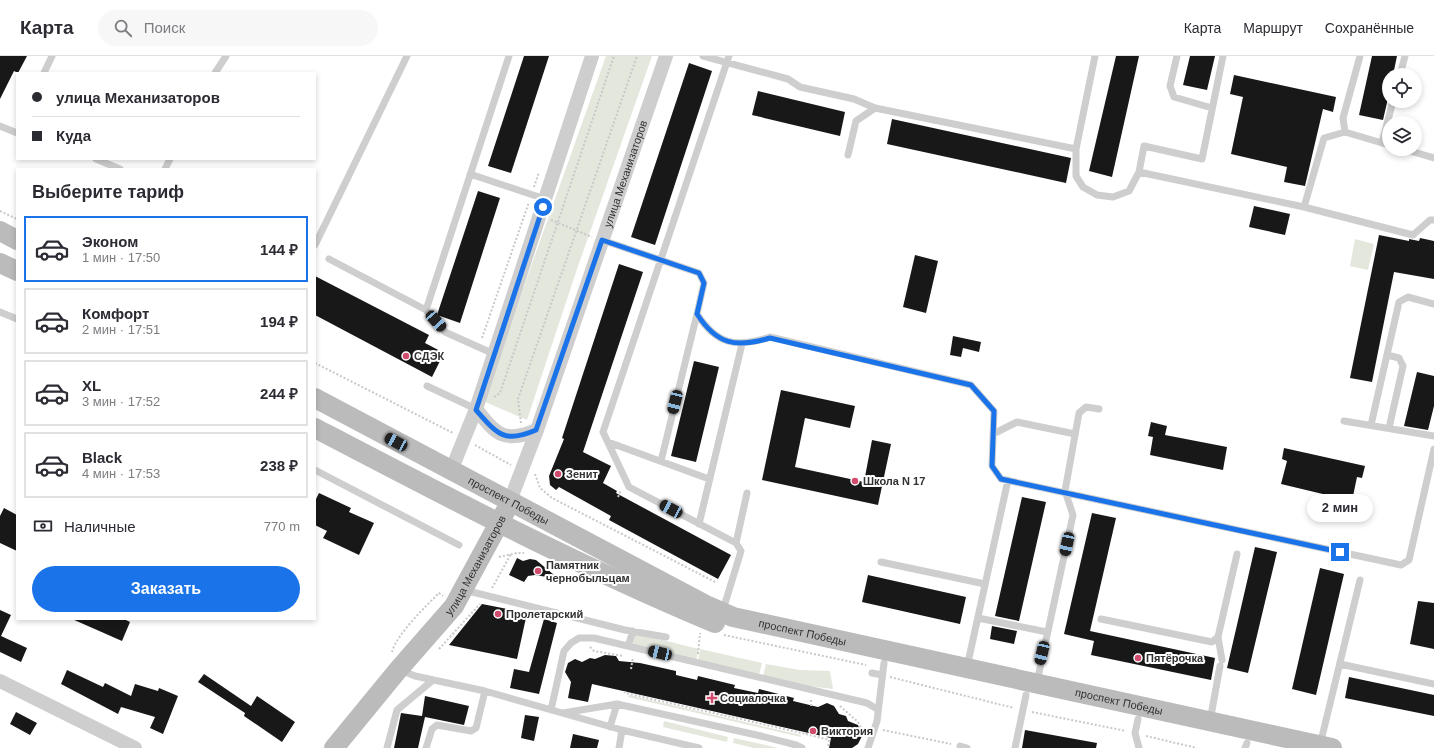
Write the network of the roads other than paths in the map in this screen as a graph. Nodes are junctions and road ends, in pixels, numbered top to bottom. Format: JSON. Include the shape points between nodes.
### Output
{"nodes":[{"id":1,"x":52,"y":56,"type":"edge"},
{"id":2,"x":226,"y":56,"type":"edge"},
{"id":3,"x":407,"y":56,"type":"edge"},
{"id":4,"x":509,"y":56,"type":"edge"},
{"id":5,"x":592,"y":56,"type":"edge"},
{"id":6,"x":666,"y":56,"type":"edge"},
{"id":7,"x":703,"y":56,"type":"edge"},
{"id":8,"x":729,"y":56,"type":"edge"},
{"id":9,"x":1095,"y":56,"type":"edge"},
{"id":10,"x":1177,"y":56,"type":"edge"},
{"id":11,"x":1224,"y":56,"type":"edge"},
{"id":12,"x":1360,"y":56,"type":"edge"},
{"id":13,"x":1405,"y":56,"type":"edge"},
{"id":14,"x":727,"y":63,"type":"junction"},
{"id":15,"x":1402,"y":68,"type":"edge"},
{"id":16,"x":44,"y":72,"type":"edge"},
{"id":17,"x":216,"y":72,"type":"edge"},
{"id":18,"x":875,"y":108,"type":"junction"},
{"id":19,"x":1212,"y":108,"type":"junction"},
{"id":20,"x":0,"y":126,"type":"edge"},
{"id":21,"x":16,"y":131,"type":"edge"},
{"id":22,"x":1345,"y":132,"type":"junction"},
{"id":23,"x":1382,"y":143,"type":"edge"},
{"id":24,"x":1076,"y":149,"type":"junction"},
{"id":25,"x":848,"y":155,"type":"dead end"},
{"id":26,"x":1422,"y":155,"type":"edge"},
{"id":27,"x":1434,"y":158,"type":"edge"},
{"id":28,"x":98,"y":160,"type":"edge"},
{"id":29,"x":118,"y":168,"type":"edge"},
{"id":30,"x":1139,"y":172,"type":"junction"},
{"id":31,"x":470,"y":174,"type":"junction"},
{"id":32,"x":545,"y":199,"type":"junction"},
{"id":33,"x":1304,"y":207,"type":"junction"},
{"id":34,"x":1434,"y":220,"type":"edge"},
{"id":35,"x":0,"y":231,"type":"edge"},
{"id":36,"x":16,"y":239,"type":"edge"},
{"id":37,"x":602,"y":240,"type":"junction"},
{"id":38,"x":316,"y":243,"type":"edge"},
{"id":39,"x":329,"y":259,"type":"dead end"},
{"id":40,"x":660,"y":261,"type":"junction"},
{"id":41,"x":0,"y":263,"type":"edge"},
{"id":42,"x":16,"y":271,"type":"edge"},
{"id":43,"x":1434,"y":304,"type":"edge"},
{"id":44,"x":426,"y":310,"type":"junction"},
{"id":45,"x":0,"y":312,"type":"edge"},
{"id":46,"x":697,"y":314,"type":"junction"},
{"id":47,"x":16,"y":319,"type":"edge"},
{"id":48,"x":742,"y":344,"type":"junction"},
{"id":49,"x":494,"y":354,"type":"junction"},
{"id":50,"x":1387,"y":355,"type":"junction"},
{"id":51,"x":427,"y":386,"type":"dead end"},
{"id":52,"x":316,"y":399,"type":"edge"},
{"id":53,"x":1099,"y":409,"type":"dead end"},
{"id":54,"x":476,"y":410,"type":"junction"},
{"id":55,"x":1344,"y":421,"type":"dead end"},
{"id":56,"x":1371,"y":425,"type":"junction"},
{"id":57,"x":1389,"y":428,"type":"junction"},
{"id":58,"x":316,"y":429,"type":"edge"},
{"id":59,"x":536,"y":430,"type":"junction"},
{"id":60,"x":993,"y":434,"type":"junction"},
{"id":61,"x":1075,"y":434,"type":"junction"},
{"id":62,"x":1434,"y":436,"type":"edge"},
{"id":63,"x":608,"y":442,"type":"junction"},
{"id":64,"x":1434,"y":449,"type":"edge"},
{"id":65,"x":661,"y":461,"type":"junction"},
{"id":66,"x":316,"y":471,"type":"edge"},
{"id":67,"x":451,"y":471,"type":"junction"},
{"id":68,"x":709,"y":479,"type":"junction"},
{"id":69,"x":1008,"y":480,"type":"junction"},
{"id":70,"x":1065,"y":491,"type":"junction"},
{"id":71,"x":747,"y":493,"type":"dead end"},
{"id":72,"x":510,"y":501,"type":"junction"},
{"id":73,"x":500,"y":524,"type":"junction"},
{"id":74,"x":699,"y":524,"type":"junction"},
{"id":75,"x":736,"y":543,"type":"junction"},
{"id":76,"x":459,"y":545,"type":"dead end"},
{"id":77,"x":1237,"y":554,"type":"dead end"},
{"id":78,"x":882,"y":562,"type":"dead end"},
{"id":79,"x":1360,"y":580,"type":"dead end"},
{"id":80,"x":986,"y":584,"type":"junction"},
{"id":81,"x":464,"y":590,"type":"junction"},
{"id":82,"x":722,"y":612,"type":"junction"},
{"id":83,"x":978,"y":618,"type":"junction"},
{"id":84,"x":1101,"y":619,"type":"dead end"},
{"id":85,"x":633,"y":631,"type":"junction"},
{"id":86,"x":1047,"y":632,"type":"junction"},
{"id":87,"x":666,"y":637,"type":"dead end"},
{"id":88,"x":1218,"y":637,"type":"junction"},
{"id":89,"x":628,"y":646,"type":"junction"},
{"id":90,"x":1340,"y":664,"type":"junction"},
{"id":91,"x":967,"y":668,"type":"junction"},
{"id":92,"x":398,"y":670,"type":"junction"},
{"id":93,"x":880,"y":670,"type":"junction"},
{"id":94,"x":433,"y":680,"type":"junction"},
{"id":95,"x":0,"y":681,"type":"edge"},
{"id":96,"x":1434,"y":684,"type":"edge"},
{"id":97,"x":485,"y":691,"type":"junction"},
{"id":98,"x":1029,"y":696,"type":"junction"},
{"id":99,"x":616,"y":704,"type":"junction"},
{"id":100,"x":877,"y":709,"type":"junction"},
{"id":101,"x":551,"y":710,"type":"junction"},
{"id":102,"x":561,"y":713,"type":"junction"},
{"id":103,"x":1210,"y":721,"type":"junction"},
{"id":104,"x":1136,"y":726,"type":"junction"},
{"id":105,"x":610,"y":727,"type":"junction"},
{"id":106,"x":622,"y":730,"type":"junction"},
{"id":107,"x":1246,"y":745,"type":"edge"},
{"id":108,"x":1326,"y":747,"type":"edge"},
{"id":109,"x":135,"y":748,"type":"edge"},
{"id":110,"x":334,"y":748,"type":"edge"},
{"id":111,"x":387,"y":748,"type":"edge"},
{"id":112,"x":426,"y":748,"type":"edge"},
{"id":113,"x":618,"y":748,"type":"edge"},
{"id":114,"x":699,"y":748,"type":"edge"},
{"id":115,"x":802,"y":748,"type":"edge"},
{"id":116,"x":868,"y":748,"type":"edge"},
{"id":117,"x":1015,"y":748,"type":"edge"},
{"id":118,"x":1140,"y":748,"type":"edge"},
{"id":119,"x":1269,"y":748,"type":"edge"}],
"edges":[{"from":1,"to":16,"type":"lane"},
{"from":2,"to":17,"type":"lane"},
{"from":3,"to":38,"type":"lane"},
{"from":4,"to":31,"type":"lane"},
{"from":5,"to":32,"type":"street"},
{"from":6,"to":37,"type":"street","name":"улица Механизаторов"},
{"from":7,"to":14,"type":"lane"},
{"from":8,"to":14,"type":"lane"},
{"from":9,"to":24,"type":"lane"},
{"from":10,"to":19,"type":"lane","via":[[1170,86],[1174,97]]},
{"from":11,"to":19,"type":"lane"},
{"from":12,"to":22,"type":"lane","via":[[1343,118]]},
{"from":13,"to":15,"type":"lane"},
{"from":14,"to":18,"type":"lane","via":[[788,79],[800,87],[854,99]]},
{"from":14,"to":40,"type":"lane"},
{"from":18,"to":24,"type":"lane"},
{"from":18,"to":25,"type":"lane","via":[[856,121]]},
{"from":19,"to":30,"type":"lane","via":[[1202,159],[1144,146]]},
{"from":20,"to":21,"type":"lane"},
{"from":22,"to":23,"type":"lane"},
{"from":22,"to":33,"type":"lane","via":[[1324,138]]},
{"from":24,"to":30,"type":"lane","via":[[1076,176],[1083,187],[1098,195],[1113,197],[1129,191]]},
{"from":26,"to":27,"type":"lane"},
{"from":28,"to":29,"type":"lane"},
{"from":30,"to":33,"type":"lane"},
{"from":31,"to":32,"type":"lane"},
{"from":31,"to":44,"type":"lane"},
{"from":32,"to":49,"type":"street"},
{"from":33,"to":34,"type":"lane","via":[[1413,235],[1430,220]]},
{"from":35,"to":36,"type":"main road"},
{"from":37,"to":40,"type":"lane"},
{"from":37,"to":59,"type":"street","name":"улица Механизаторов"},
{"from":39,"to":44,"type":"lane"},
{"from":40,"to":46,"type":"lane","via":[[699,273],[704,283]]},
{"from":40,"to":63,"type":"lane","via":[[603,432]]},
{"from":41,"to":42,"type":"main road"},
{"from":43,"to":50,"type":"lane","via":[[1408,297],[1399,302]]},
{"from":44,"to":49,"type":"lane","via":[[445,332]]},
{"from":45,"to":47,"type":"lane"},
{"from":46,"to":48,"type":"lane","via":[[704,326],[714,335],[727,342]]},
{"from":46,"to":65,"type":"lane"},
{"from":48,"to":60,"type":"lane","via":[[770,338],[971,385],[994,411]]},
{"from":48,"to":68,"type":"lane"},
{"from":49,"to":54,"type":"street"},
{"from":50,"to":56,"type":"lane"},
{"from":50,"to":57,"type":"lane","via":[[1399,358],[1403,366]]},
{"from":51,"to":54,"type":"lane"},
{"from":52,"to":67,"type":"main road","name":"проспект Победы"},
{"from":53,"to":61,"type":"lane","via":[[1086,407],[1079,413]]},
{"from":54,"to":59,"type":"street","via":[[492,429],[511,438]]},
{"from":54,"to":67,"type":"street"},
{"from":55,"to":56,"type":"lane"},
{"from":56,"to":57,"type":"lane"},
{"from":57,"to":62,"type":"lane"},
{"from":58,"to":73,"type":"main road","name":"проспект Победы"},
{"from":59,"to":72,"type":"street","name":"улица Механизаторов"},
{"from":60,"to":61,"type":"lane","via":[[1016,422]]},
{"from":60,"to":69,"type":"lane","via":[[992,466],[1001,479]]},
{"from":61,"to":70,"type":"lane"},
{"from":63,"to":65,"type":"lane"},
{"from":63,"to":74,"type":"lane","via":[[629,487]]},
{"from":64,"to":70,"type":"lane","via":[[1409,560],[1401,565]]},
{"from":65,"to":68,"type":"lane"},
{"from":66,"to":76,"type":"lane"},
{"from":67,"to":72,"type":"main road","name":"проспект Победы"},
{"from":68,"to":74,"type":"lane"},
{"from":69,"to":70,"type":"lane"},
{"from":69,"to":80,"type":"lane"},
{"from":70,"to":86,"type":"lane","via":[[1073,515]]},
{"from":71,"to":75,"type":"lane"},
{"from":72,"to":73,"type":"main road","name":"улица Механизаторов"},
{"from":72,"to":82,"type":"main road","name":"проспект Победы"},
{"from":73,"to":81,"type":"main road","name":"улица Механизаторов"},
{"from":73,"to":93,"type":"main road","name":"проспект Победы","via":[[633,588],[728,628]]},
{"from":74,"to":75,"type":"lane"},
{"from":75,"to":82,"type":"lane","via":[[741,551]]},
{"from":77,"to":88,"type":"lane"},
{"from":78,"to":80,"type":"lane"},
{"from":79,"to":90,"type":"lane"},
{"from":80,"to":83,"type":"lane"},
{"from":81,"to":85,"type":"lane"},
{"from":81,"to":92,"type":"main road","name":"улица Механизаторов","via":[[454,606]]},
{"from":82,"to":91,"type":"main road","name":"проспект Победы"},
{"from":83,"to":86,"type":"lane"},
{"from":83,"to":91,"type":"lane"},
{"from":84,"to":88,"type":"lane","via":[[1212,642]]},
{"from":85,"to":87,"type":"lane"},
{"from":85,"to":89,"type":"lane"},
{"from":86,"to":98,"type":"lane"},
{"from":88,"to":103,"type":"lane","via":[[1221,663]]},
{"from":89,"to":100,"type":"lane","via":[[867,703]]},
{"from":89,"to":101,"type":"lane","via":[[594,638],[579,638],[571,643],[564,651]]},
{"from":90,"to":96,"type":"lane"},
{"from":90,"to":108,"type":"lane"},
{"from":91,"to":98,"type":"main road","name":"проспект Победы"},
{"from":92,"to":94,"type":"lane"},
{"from":92,"to":110,"type":"main road","name":"улица Механизаторов"},
{"from":93,"to":98,"type":"main road","name":"проспект Победы"},
{"from":93,"to":100,"type":"lane"},
{"from":94,"to":97,"type":"lane"},
{"from":94,"to":111,"type":"lane","via":[[397,710]]},
{"from":95,"to":109,"type":"street"},
{"from":97,"to":101,"type":"lane"},
{"from":97,"to":112,"type":"lane","via":[[476,728],[471,731],[437,725],[432,730]]},
{"from":98,"to":103,"type":"main road","name":"проспект Победы"},
{"from":98,"to":104,"type":"main road","name":"проспект Победы"},
{"from":98,"to":117,"type":"lane"},
{"from":99,"to":102,"type":"lane"},
{"from":99,"to":105,"type":"lane"},
{"from":99,"to":115,"type":"lane","via":[[796,744]]},
{"from":100,"to":116,"type":"lane","via":[[875,729]]},
{"from":101,"to":102,"type":"lane"},
{"from":102,"to":105,"type":"lane"},
{"from":103,"to":108,"type":"main road","name":"проспект Победы"},
{"from":104,"to":107,"type":"main road","name":"проспект Победы"},
{"from":104,"to":118,"type":"lane"},
{"from":105,"to":106,"type":"lane"},
{"from":106,"to":113,"type":"lane"},
{"from":106,"to":114,"type":"lane"},
{"from":107,"to":119,"type":"main road","name":"проспект Победы"}]}
